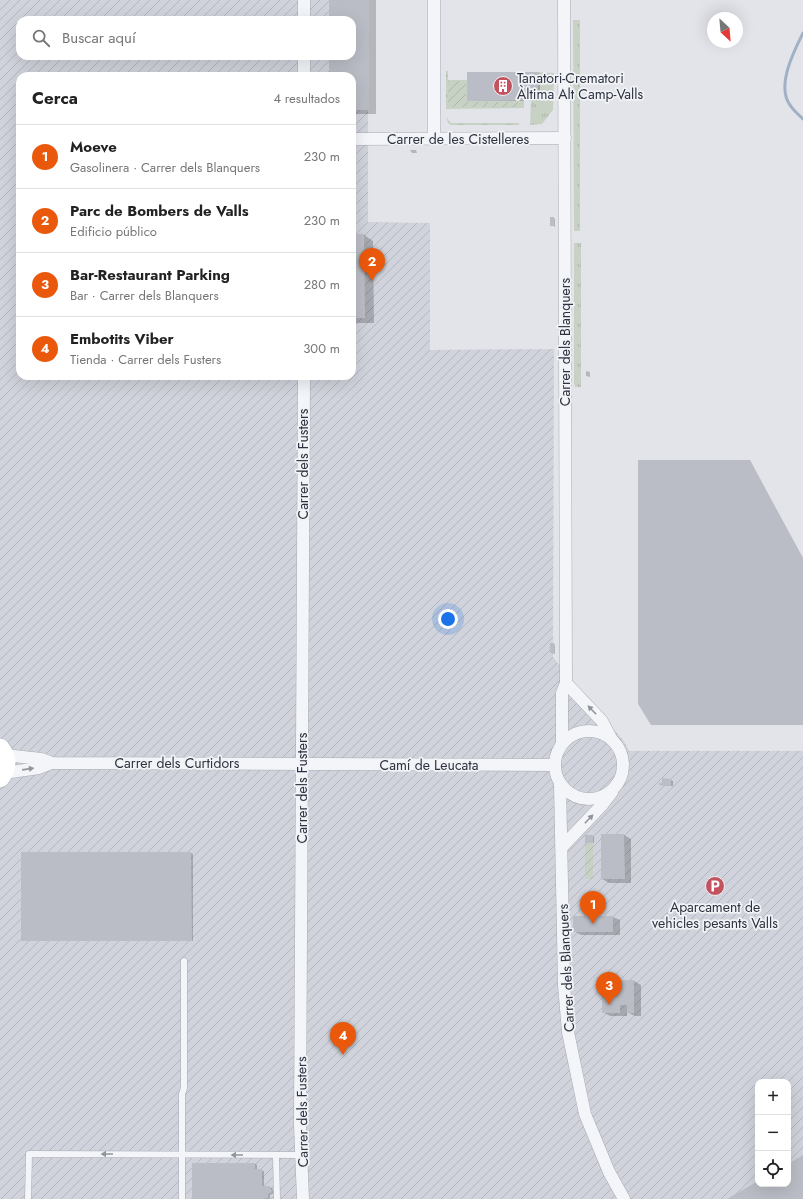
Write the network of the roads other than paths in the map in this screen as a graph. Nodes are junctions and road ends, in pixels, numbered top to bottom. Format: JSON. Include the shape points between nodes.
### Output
{"nodes":[{"id":1,"x":304,"y":0,"type":"edge"},
{"id":2,"x":434,"y":0,"type":"edge"},
{"id":3,"x":564,"y":0,"type":"edge"},
{"id":4,"x":304,"y":16,"type":"edge"},
{"id":5,"x":304,"y":60,"type":"edge"},
{"id":6,"x":304,"y":72,"type":"edge"},
{"id":7,"x":565,"y":138,"type":"junction"},
{"id":8,"x":356,"y":139,"type":"edge"},
{"id":9,"x":434,"y":139,"type":"junction"},
{"id":10,"x":304,"y":380,"type":"edge"},
{"id":11,"x":566,"y":683,"type":"junction"},
{"id":12,"x":613,"y":741,"type":"junction"},
{"id":13,"x":562,"y":744,"type":"junction"},
{"id":14,"x":1,"y":763,"type":"edge"},
{"id":15,"x":52,"y":763,"type":"junction"},
{"id":16,"x":302,"y":764,"type":"junction"},
{"id":17,"x":555,"y":766,"type":"junction"},
{"id":18,"x":560,"y":783,"type":"junction"},
{"id":19,"x":616,"y":786,"type":"junction"},
{"id":20,"x":562,"y":847,"type":"junction"},
{"id":21,"x":184,"y":961,"type":"dead end"},
{"id":22,"x":182,"y":1155,"type":"junction"},
{"id":23,"x":276,"y":1155,"type":"junction"},
{"id":24,"x":302,"y":1155,"type":"junction"},
{"id":25,"x":28,"y":1199,"type":"edge"},
{"id":26,"x":182,"y":1199,"type":"edge"},
{"id":27,"x":276,"y":1199,"type":"edge"},
{"id":28,"x":303,"y":1199,"type":"edge"},
{"id":29,"x":624,"y":1199,"type":"edge"}],
"edges":[{"from":1,"to":4,"type":"street"},
{"from":2,"to":9,"type":"street"},
{"from":3,"to":7,"type":"street","name":"Carrer dels Blanquers"},
{"from":5,"to":6,"type":"street"},
{"from":7,"to":9,"type":"street","name":"Carrer de les Cistelleres"},
{"from":7,"to":11,"type":"street","name":"Carrer dels Blanquers"},
{"from":8,"to":9,"type":"street","name":"Carrer de les Cistelleres"},
{"from":10,"to":16,"type":"street","name":"Carrer dels Fusters"},
{"from":12,"to":11,"type":"street","one_way":true,"via":[[602,721]]},
{"from":11,"to":13,"type":"street","name":"Carrer dels Blanquers","via":[[562,693]]},
{"from":12,"to":13,"type":"street","via":[[602,734],[590,731],[577,733]]},
{"from":12,"to":19,"type":"street","via":[[620,751],[623,763],[622,775]]},
{"from":13,"to":17,"type":"street"},
{"from":14,"to":15,"type":"street","name":"Carrer dels Curtidors","via":[[42,759]]},
{"from":14,"to":15,"type":"street","name":"Carrer dels Curtidors","one_way":true,"via":[[39,768]]},
{"from":15,"to":16,"type":"street","name":"Carrer dels Curtidors"},
{"from":16,"to":17,"type":"street","name":"Camí de Leucata"},
{"from":16,"to":24,"type":"street","name":"Carrer dels Fusters"},
{"from":17,"to":18,"type":"street"},
{"from":18,"to":19,"type":"street","via":[[569,792],[587,799],[606,794]]},
{"from":18,"to":20,"type":"street","name":"Carrer dels Blanquers"},
{"from":20,"to":19,"type":"street","one_way":true,"via":[[602,806]]},
{"from":20,"to":29,"type":"street","name":"Carrer dels Blanquers","via":[[564,985],[568,1032],[586,1114],[609,1172]]},
{"from":21,"to":22,"type":"lane"},
{"from":23,"to":22,"type":"lane","one_way":true},
{"from":22,"to":25,"type":"lane","one_way":true,"via":[[28,1154]]},
{"from":22,"to":26,"type":"lane"},
{"from":23,"to":24,"type":"lane"},
{"from":23,"to":27,"type":"lane"},
{"from":24,"to":28,"type":"street","name":"Carrer dels Fusters"}]}
